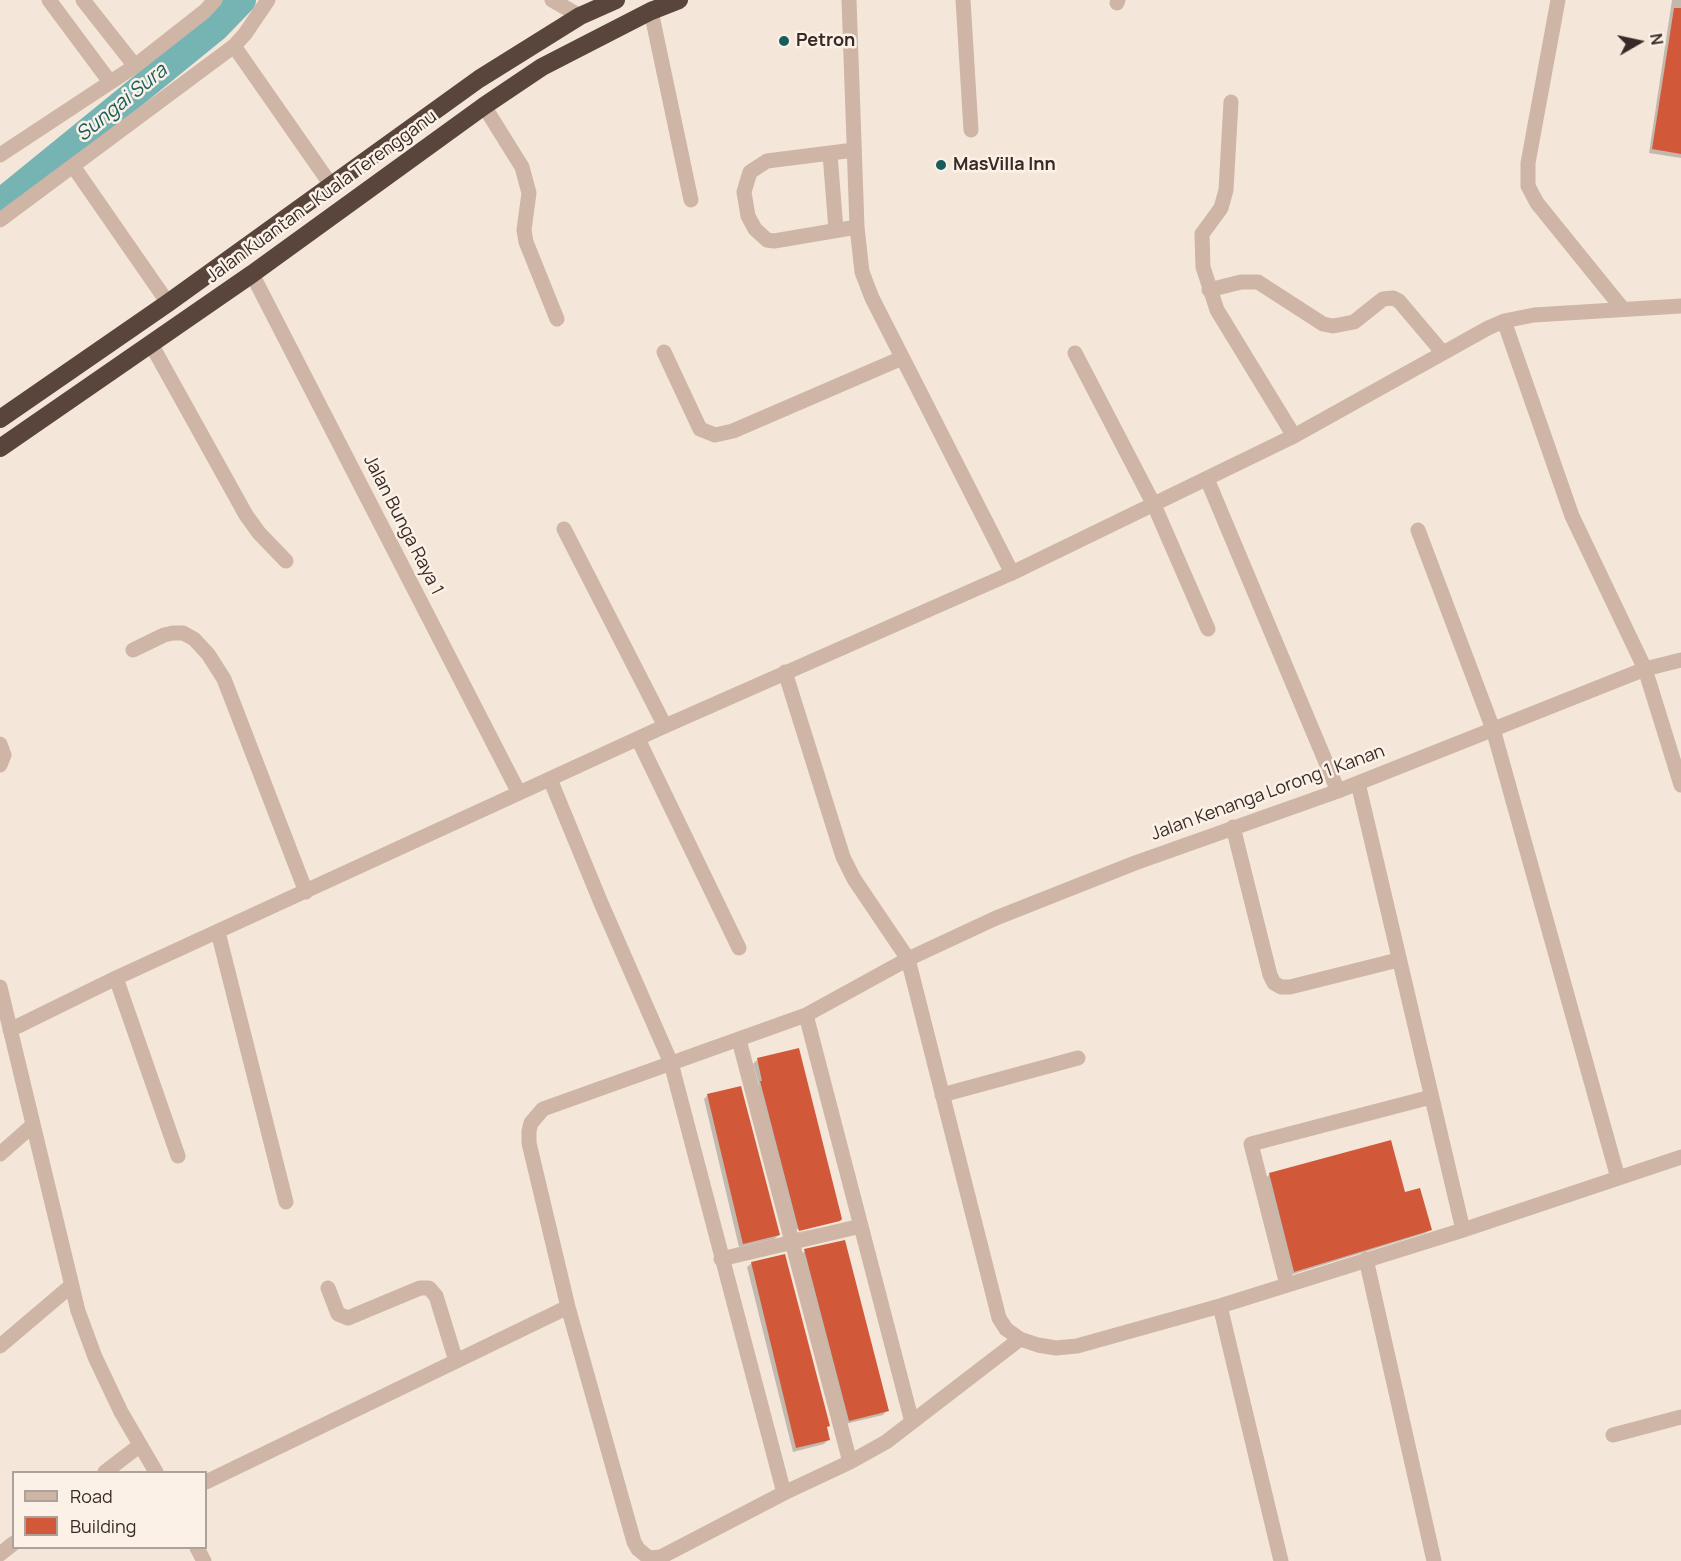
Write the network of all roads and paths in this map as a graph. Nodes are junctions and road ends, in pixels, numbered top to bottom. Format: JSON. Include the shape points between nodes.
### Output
{"nodes":[{"id":1,"x":49,"y":0,"type":"edge"},
{"id":2,"x":83,"y":0,"type":"edge"},
{"id":3,"x":215,"y":0,"type":"edge"},
{"id":4,"x":268,"y":0,"type":"edge"},
{"id":5,"x":552,"y":0,"type":"edge"},
{"id":6,"x":616,"y":0,"type":"edge"},
{"id":7,"x":679,"y":0,"type":"edge"},
{"id":8,"x":849,"y":0,"type":"edge"},
{"id":9,"x":963,"y":0,"type":"edge"},
{"id":10,"x":1558,"y":0,"type":"edge"},
{"id":11,"x":651,"y":10,"type":"junction"},
{"id":12,"x":580,"y":16,"type":"junction"},
{"id":13,"x":234,"y":46,"type":"junction"},
{"id":14,"x":135,"y":66,"type":"junction"},
{"id":15,"x":110,"y":82,"type":"junction"},
{"id":16,"x":1231,"y":102,"type":"dead end"},
{"id":17,"x":484,"y":106,"type":"junction"},
{"id":18,"x":971,"y":130,"type":"dead end"},
{"id":19,"x":854,"y":150,"type":"junction"},
{"id":20,"x":830,"y":154,"type":"junction"},
{"id":21,"x":0,"y":156,"type":"edge"},
{"id":22,"x":73,"y":166,"type":"junction"},
{"id":23,"x":331,"y":185,"type":"junction"},
{"id":24,"x":692,"y":200,"type":"dead end"},
{"id":25,"x":0,"y":220,"type":"edge"},
{"id":26,"x":857,"y":227,"type":"junction"},
{"id":27,"x":836,"y":230,"type":"junction"},
{"id":28,"x":252,"y":274,"type":"junction"},
{"id":29,"x":1209,"y":290,"type":"junction"},
{"id":30,"x":168,"y":303,"type":"junction"},
{"id":31,"x":1681,"y":306,"type":"edge"},
{"id":32,"x":1622,"y":308,"type":"junction"},
{"id":33,"x":558,"y":319,"type":"dead end"},
{"id":34,"x":1504,"y":321,"type":"junction"},
{"id":35,"x":151,"y":344,"type":"junction"},
{"id":36,"x":664,"y":352,"type":"dead end"},
{"id":37,"x":1075,"y":353,"type":"dead end"},
{"id":38,"x":1443,"y":353,"type":"junction"},
{"id":39,"x":902,"y":358,"type":"junction"},
{"id":40,"x":0,"y":419,"type":"edge"},
{"id":41,"x":1294,"y":435,"type":"junction"},
{"id":42,"x":0,"y":448,"type":"edge"},
{"id":43,"x":1207,"y":479,"type":"junction"},
{"id":44,"x":1154,"y":505,"type":"junction"},
{"id":45,"x":564,"y":529,"type":"dead end"},
{"id":46,"x":1418,"y":530,"type":"dead end"},
{"id":47,"x":286,"y":561,"type":"dead end"},
{"id":48,"x":1012,"y":573,"type":"junction"},
{"id":49,"x":1208,"y":629,"type":"dead end"},
{"id":50,"x":134,"y":650,"type":"dead end"},
{"id":51,"x":1681,"y":660,"type":"edge"},
{"id":52,"x":1644,"y":669,"type":"junction"},
{"id":53,"x":785,"y":672,"type":"junction"},
{"id":54,"x":665,"y":726,"type":"junction"},
{"id":55,"x":1493,"y":729,"type":"junction"},
{"id":56,"x":638,"y":739,"type":"junction"},
{"id":57,"x":0,"y":744,"type":"edge"},
{"id":58,"x":0,"y":765,"type":"edge"},
{"id":59,"x":550,"y":779,"type":"junction"},
{"id":60,"x":1358,"y":783,"type":"junction"},
{"id":61,"x":1681,"y":785,"type":"edge"},
{"id":62,"x":1338,"y":790,"type":"junction"},
{"id":63,"x":519,"y":793,"type":"junction"},
{"id":64,"x":1233,"y":827,"type":"junction"},
{"id":65,"x":306,"y":892,"type":"junction"},
{"id":66,"x":218,"y":932,"type":"junction"},
{"id":67,"x":739,"y":948,"type":"dead end"},
{"id":68,"x":908,"y":959,"type":"junction"},
{"id":69,"x":1398,"y":960,"type":"junction"},
{"id":70,"x":116,"y":978,"type":"junction"},
{"id":71,"x":0,"y":987,"type":"edge"},
{"id":72,"x":806,"y":1015,"type":"junction"},
{"id":73,"x":10,"y":1030,"type":"junction"},
{"id":74,"x":739,"y":1040,"type":"junction"},
{"id":75,"x":1078,"y":1058,"type":"dead end"},
{"id":76,"x":671,"y":1063,"type":"junction"},
{"id":77,"x":942,"y":1095,"type":"junction"},
{"id":78,"x":1431,"y":1097,"type":"junction"},
{"id":79,"x":33,"y":1125,"type":"junction"},
{"id":80,"x":0,"y":1154,"type":"edge"},
{"id":81,"x":178,"y":1156,"type":"dead end"},
{"id":82,"x":1681,"y":1157,"type":"edge"},
{"id":83,"x":1618,"y":1178,"type":"junction"},
{"id":84,"x":286,"y":1202,"type":"dead end"},
{"id":85,"x":861,"y":1226,"type":"junction"},
{"id":86,"x":1463,"y":1230,"type":"junction"},
{"id":87,"x":793,"y":1242,"type":"junction"},
{"id":88,"x":721,"y":1259,"type":"junction"},
{"id":89,"x":1366,"y":1259,"type":"junction"},
{"id":90,"x":72,"y":1285,"type":"junction"},
{"id":91,"x":1287,"y":1285,"type":"junction"},
{"id":92,"x":328,"y":1288,"type":"dead end"},
{"id":93,"x":1220,"y":1306,"type":"junction"},
{"id":94,"x":568,"y":1307,"type":"junction"},
{"id":95,"x":1020,"y":1339,"type":"junction"},
{"id":96,"x":0,"y":1346,"type":"edge"},
{"id":97,"x":456,"y":1361,"type":"junction"},
{"id":98,"x":1681,"y":1417,"type":"edge"},
{"id":99,"x":912,"y":1422,"type":"junction"},
{"id":100,"x":1612,"y":1436,"type":"dead end"},
{"id":101,"x":140,"y":1446,"type":"junction"},
{"id":102,"x":850,"y":1462,"type":"junction"},
{"id":103,"x":108,"y":1471,"type":"edge"},
{"id":104,"x":155,"y":1471,"type":"edge"},
{"id":105,"x":207,"y":1482,"type":"edge"},
{"id":106,"x":784,"y":1493,"type":"junction"},
{"id":107,"x":12,"y":1545,"type":"edge"},
{"id":108,"x":0,"y":1554,"type":"edge"},
{"id":109,"x":1281,"y":1561,"type":"edge"},
{"id":110,"x":1434,"y":1561,"type":"edge"}],
"edges":[{"from":1,"to":15,"type":"street"},
{"from":2,"to":14,"type":"street"},
{"from":3,"to":14,"type":"street"},
{"from":4,"to":13,"type":"street"},
{"from":5,"to":12,"type":"street"},
{"from":6,"to":12,"type":"highway","name":"Jalan Kuantan - Kuala Terengganu"},
{"from":7,"to":11,"type":"highway","name":"Jalan Kuantan - Kuala Terengganu"},
{"from":8,"to":19,"type":"street"},
{"from":9,"to":18,"type":"street"},
{"from":10,"to":32,"type":"street","via":[[1528,163],[1528,186],[1537,203]]},
{"from":11,"to":17,"type":"highway","name":"Jalan Kuantan - Kuala Terengganu","via":[[542,66]]},
{"from":11,"to":24,"type":"street"},
{"from":12,"to":23,"type":"highway","name":"Jalan Kuantan - Kuala Terengganu","via":[[479,80]]},
{"from":13,"to":22,"type":"street"},
{"from":13,"to":23,"type":"street"},
{"from":14,"to":15,"type":"street"},
{"from":15,"to":21,"type":"street"},
{"from":16,"to":29,"type":"street","via":[[1226,190],[1221,208],[1202,234],[1203,267]]},
{"from":17,"to":28,"type":"highway","name":"Jalan Kuantan - Kuala Terengganu"},
{"from":17,"to":33,"type":"street","via":[[522,167],[529,193],[526,242]]},
{"from":19,"to":20,"type":"street"},
{"from":19,"to":26,"type":"street"},
{"from":20,"to":27,"type":"street"},
{"from":20,"to":27,"type":"street","via":[[767,161],[750,172],[744,192],[754,229],[767,240]]},
{"from":22,"to":25,"type":"street"},
{"from":22,"to":30,"type":"street"},
{"from":23,"to":30,"type":"highway","name":"Jalan Kuantan - Kuala Terengganu"},
{"from":26,"to":27,"type":"street"},
{"from":26,"to":39,"type":"street","via":[[862,272]]},
{"from":28,"to":35,"type":"highway","name":"Jalan Kuantan - Kuala Terengganu"},
{"from":28,"to":63,"type":"street","name":"Jalan Bunga Raya 1"},
{"from":29,"to":38,"type":"street","via":[[1258,282],[1323,324],[1333,326],[1353,322],[1383,299],[1393,298]]},
{"from":29,"to":41,"type":"street","via":[[1216,310]]},
{"from":30,"to":40,"type":"highway","name":"Jalan Kuantan - Kuala Terengganu"},
{"from":31,"to":32,"type":"street"},
{"from":32,"to":34,"type":"street"},
{"from":34,"to":38,"type":"street"},
{"from":34,"to":52,"type":"street","via":[[1572,516]]},
{"from":35,"to":42,"type":"highway","name":"Jalan Kuantan - Kuala Terengganu"},
{"from":35,"to":47,"type":"street","via":[[246,515]]},
{"from":36,"to":39,"type":"street","via":[[700,429],[715,435],[733,431]]},
{"from":37,"to":44,"type":"street"},
{"from":38,"to":41,"type":"street"},
{"from":39,"to":48,"type":"street"},
{"from":41,"to":43,"type":"street"},
{"from":43,"to":44,"type":"street"},
{"from":43,"to":62,"type":"street"},
{"from":44,"to":48,"type":"street"},
{"from":44,"to":49,"type":"street"},
{"from":45,"to":54,"type":"street"},
{"from":46,"to":55,"type":"street"},
{"from":48,"to":53,"type":"street"},
{"from":50,"to":65,"type":"street","via":[[164,635],[183,633],[208,654],[224,679]]},
{"from":51,"to":52,"type":"street","name":"Jalan Kenanga Lorong 1 Kanan"},
{"from":52,"to":55,"type":"street","name":"Jalan Kenanga Lorong 1 Kanan"},
{"from":52,"to":61,"type":"street"},
{"from":53,"to":54,"type":"street"},
{"from":53,"to":68,"type":"street","via":[[843,857]]},
{"from":54,"to":56,"type":"street"},
{"from":55,"to":60,"type":"street","name":"Jalan Kenanga Lorong 1 Kanan"},
{"from":55,"to":83,"type":"street"},
{"from":56,"to":59,"type":"street"},
{"from":56,"to":67,"type":"street"},
{"from":57,"to":58,"type":"street","via":[[4,755]]},
{"from":59,"to":63,"type":"street"},
{"from":59,"to":76,"type":"street"},
{"from":60,"to":62,"type":"street","name":"Jalan Kenanga Lorong 1 Kanan"},
{"from":60,"to":69,"type":"street"},
{"from":62,"to":64,"type":"street","name":"Jalan Kenanga Lorong 1 Kanan"},
{"from":63,"to":65,"type":"street"},
{"from":64,"to":68,"type":"street","name":"Jalan Kenanga Lorong 1 Kanan","via":[[996,918]]},
{"from":64,"to":69,"type":"street","via":[[1274,983],[1290,987]]},
{"from":65,"to":66,"type":"street"},
{"from":66,"to":70,"type":"street"},
{"from":66,"to":84,"type":"street"},
{"from":68,"to":72,"type":"street","name":"Jalan Kenanga Lorong 1 Kanan"},
{"from":68,"to":77,"type":"street"},
{"from":69,"to":78,"type":"street"},
{"from":70,"to":73,"type":"street"},
{"from":70,"to":81,"type":"street"},
{"from":71,"to":73,"type":"street"},
{"from":72,"to":74,"type":"street","name":"Jalan Kenanga Lorong 1 Kanan"},
{"from":72,"to":85,"type":"street"},
{"from":73,"to":79,"type":"street"},
{"from":74,"to":76,"type":"street","name":"Jalan Kenanga Lorong 1 Kanan"},
{"from":74,"to":87,"type":"street"},
{"from":75,"to":77,"type":"street"},
{"from":76,"to":88,"type":"street"},
{"from":76,"to":94,"type":"street","name":"Jalan Kenanga Lorong 1 Kanan","via":[[543,1109],[531,1123],[529,1143]]},
{"from":77,"to":95,"type":"street","via":[[999,1318]]},
{"from":78,"to":86,"type":"street"},
{"from":78,"to":91,"type":"street","via":[[1251,1144]]},
{"from":79,"to":80,"type":"street"},
{"from":79,"to":90,"type":"street"},
{"from":82,"to":83,"type":"street"},
{"from":83,"to":86,"type":"street"},
{"from":85,"to":87,"type":"street"},
{"from":85,"to":99,"type":"street"},
{"from":86,"to":89,"type":"street"},
{"from":87,"to":88,"type":"street"},
{"from":87,"to":102,"type":"street"},
{"from":88,"to":106,"type":"street"},
{"from":89,"to":91,"type":"street"},
{"from":89,"to":110,"type":"street"},
{"from":90,"to":96,"type":"street"},
{"from":90,"to":101,"type":"street","via":[[95,1357]]},
{"from":91,"to":93,"type":"street"},
{"from":92,"to":97,"type":"street","via":[[338,1314],[348,1318],[420,1288],[429,1288],[436,1296]]},
{"from":93,"to":95,"type":"street","via":[[1077,1346],[1056,1348]]},
{"from":93,"to":109,"type":"street"},
{"from":94,"to":97,"type":"street"},
{"from":94,"to":106,"type":"street","name":"Jalan Kenanga Lorong 1 Kanan","via":[[634,1542],[643,1554],[661,1557]]},
{"from":95,"to":99,"type":"street","name":"Jalan Kenanga Lorong 1 Kanan"},
{"from":97,"to":105,"type":"street"},
{"from":98,"to":100,"type":"street"},
{"from":99,"to":102,"type":"street","name":"Jalan Kenanga Lorong 1 Kanan"},
{"from":101,"to":103,"type":"street"},
{"from":101,"to":104,"type":"street"},
{"from":102,"to":106,"type":"street","name":"Jalan Kenanga Lorong 1 Kanan"},
{"from":107,"to":108,"type":"street"}]}
